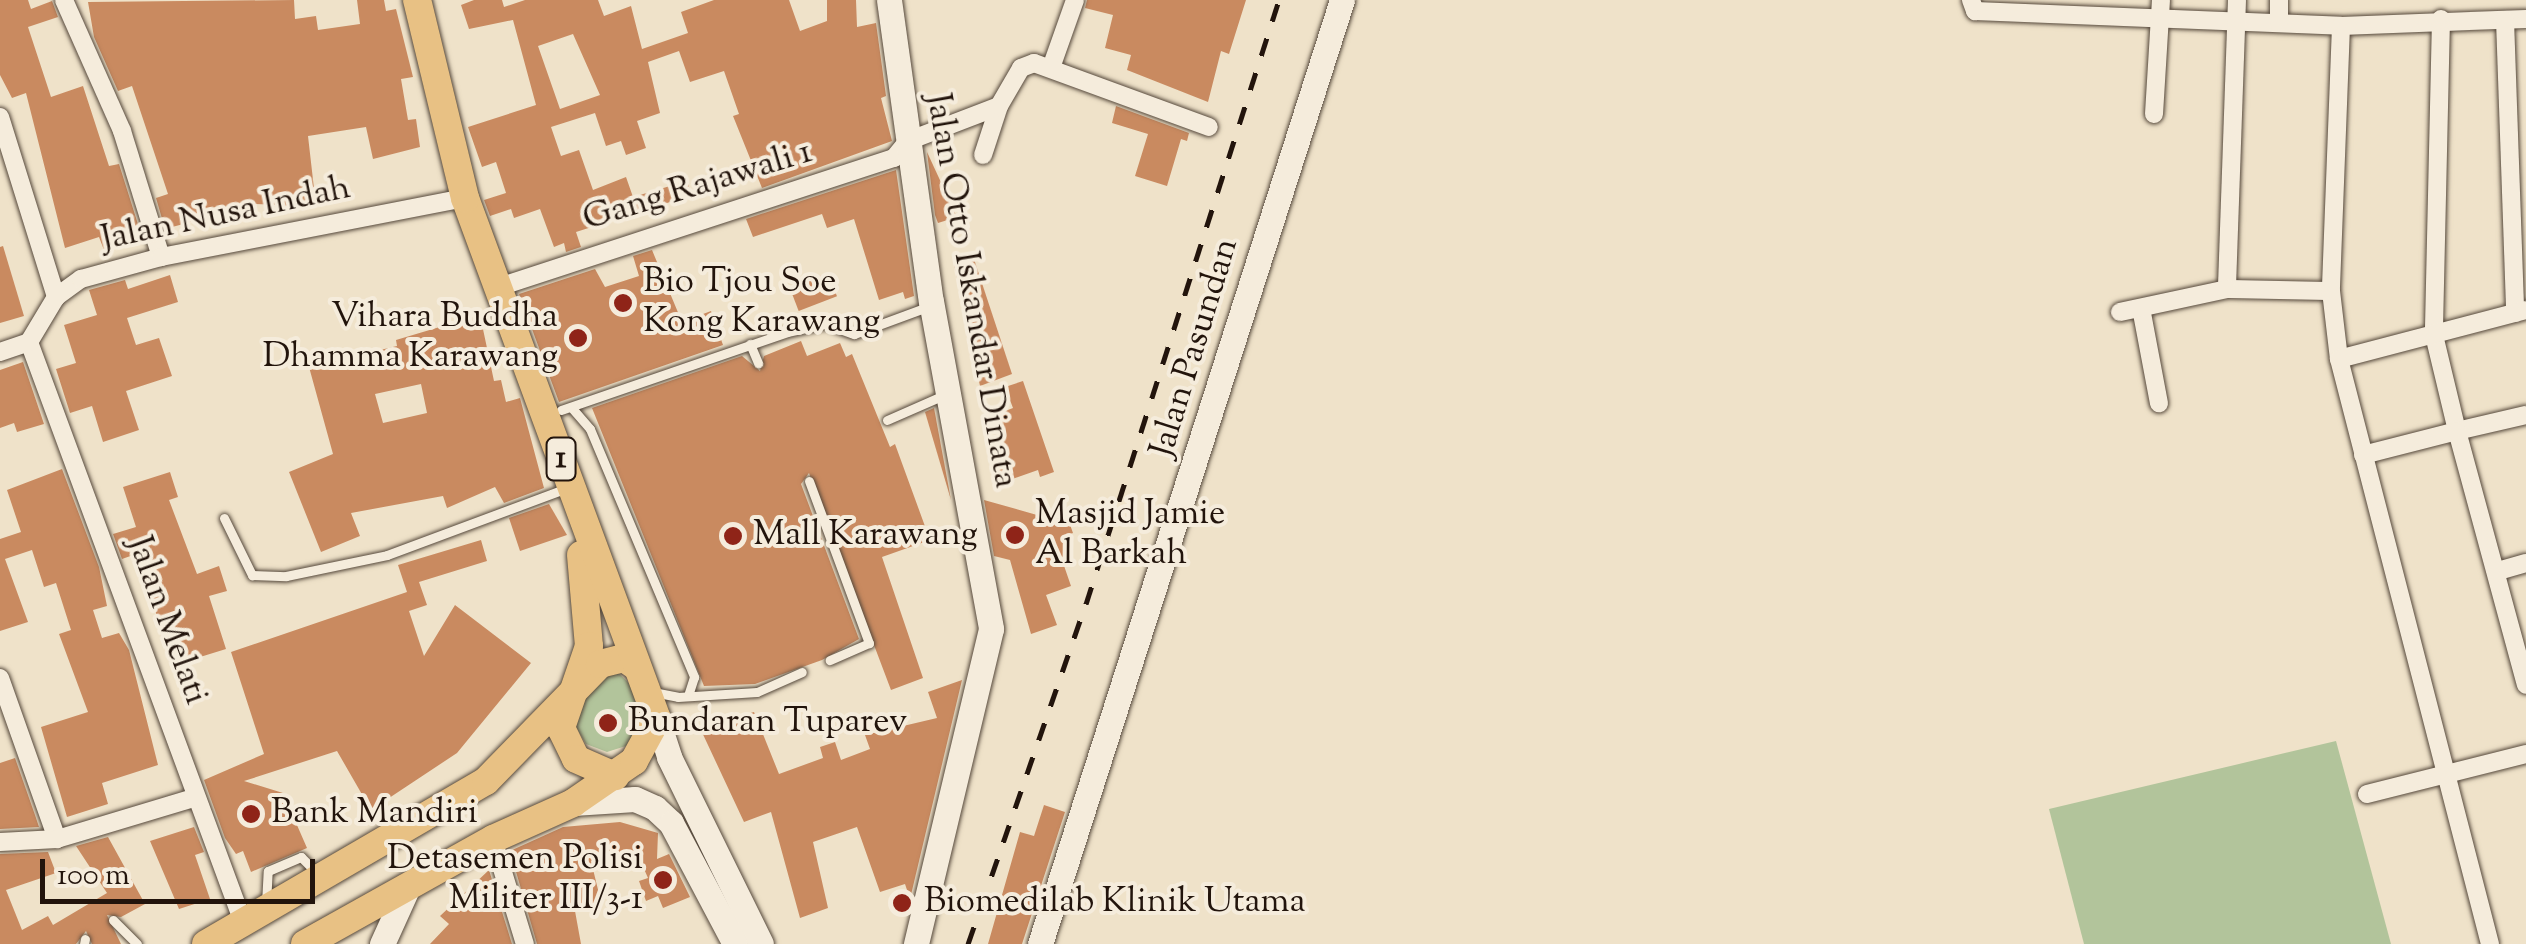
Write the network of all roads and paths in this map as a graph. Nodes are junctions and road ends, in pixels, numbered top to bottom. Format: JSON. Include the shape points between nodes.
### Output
{"nodes":[{"id":1,"x":64,"y":0,"type":"edge"},
{"id":2,"x":417,"y":0,"type":"edge"},
{"id":3,"x":888,"y":0,"type":"edge"},
{"id":4,"x":1075,"y":0,"type":"edge"},
{"id":5,"x":1342,"y":0,"type":"edge"},
{"id":6,"x":1972,"y":0,"type":"edge"},
{"id":7,"x":2237,"y":0,"type":"edge"},
{"id":8,"x":2280,"y":0,"type":"edge"},
{"id":9,"x":2160,"y":9,"type":"edge"},
{"id":10,"x":2441,"y":19,"type":"junction"},
{"id":11,"x":2526,"y":19,"type":"edge"},
{"id":12,"x":2236,"y":20,"type":"junction"},
{"id":13,"x":2504,"y":20,"type":"junction"},
{"id":14,"x":2279,"y":23,"type":"junction"},
{"id":15,"x":2342,"y":26,"type":"junction"},
{"id":16,"x":1052,"y":65,"type":"junction"},
{"id":17,"x":999,"y":106,"type":"junction"},
{"id":18,"x":2154,"y":114,"type":"dead end"},
{"id":19,"x":0,"y":118,"type":"edge"},
{"id":20,"x":1209,"y":127,"type":"dead end"},
{"id":21,"x":908,"y":141,"type":"junction"},
{"id":22,"x":983,"y":154,"type":"dead end"},
{"id":23,"x":465,"y":198,"type":"junction"},
{"id":24,"x":161,"y":257,"type":"junction"},
{"id":25,"x":502,"y":286,"type":"junction"},
{"id":26,"x":2227,"y":289,"type":"junction"},
{"id":27,"x":2331,"y":291,"type":"junction"},
{"id":28,"x":56,"y":297,"type":"junction"},
{"id":29,"x":932,"y":305,"type":"junction"},
{"id":30,"x":2141,"y":308,"type":"junction"},
{"id":31,"x":2120,"y":312,"type":"dead end"},
{"id":32,"x":2520,"y":312,"type":"edge"},
{"id":33,"x":2434,"y":335,"type":"junction"},
{"id":34,"x":29,"y":342,"type":"junction"},
{"id":35,"x":750,"y":344,"type":"junction"},
{"id":36,"x":0,"y":352,"type":"edge"},
{"id":37,"x":2339,"y":360,"type":"junction"},
{"id":38,"x":758,"y":363,"type":"dead end"},
{"id":39,"x":950,"y":393,"type":"junction"},
{"id":40,"x":2160,"y":403,"type":"dead end"},
{"id":41,"x":559,"y":411,"type":"junction"},
{"id":42,"x":2526,"y":415,"type":"edge"},
{"id":43,"x":887,"y":420,"type":"dead end"},
{"id":44,"x":2457,"y":431,"type":"junction"},
{"id":45,"x":2363,"y":456,"type":"junction"},
{"id":46,"x":809,"y":482,"type":"dead end"},
{"id":47,"x":562,"y":490,"type":"junction"},
{"id":48,"x":224,"y":518,"type":"dead end"},
{"id":49,"x":2526,"y":563,"type":"edge"},
{"id":50,"x":2498,"y":571,"type":"junction"},
{"id":51,"x":830,"y":660,"type":"dead end"},
{"id":52,"x":636,"y":666,"type":"junction"},
{"id":53,"x":802,"y":672,"type":"dead end"},
{"id":54,"x":0,"y":678,"type":"edge"},
{"id":55,"x":579,"y":686,"type":"junction"},
{"id":56,"x":2526,"y":686,"type":"edge"},
{"id":57,"x":707,"y":695,"type":"junction"},
{"id":58,"x":688,"y":696,"type":"junction"},
{"id":59,"x":755,"y":698,"type":"dead end"},
{"id":60,"x":654,"y":705,"type":"junction"},
{"id":61,"x":2526,"y":754,"type":"edge"},
{"id":62,"x":2446,"y":775,"type":"junction"},
{"id":63,"x":615,"y":776,"type":"junction"},
{"id":64,"x":2366,"y":794,"type":"dead end"},
{"id":65,"x":194,"y":798,"type":"junction"},
{"id":66,"x":635,"y":799,"type":"junction"},
{"id":67,"x":574,"y":804,"type":"junction"},
{"id":68,"x":56,"y":839,"type":"junction"},
{"id":69,"x":494,"y":839,"type":"junction"},
{"id":70,"x":0,"y":842,"type":"edge"},
{"id":71,"x":407,"y":889,"type":"junction"},
{"id":72,"x":255,"y":915,"type":"junction"},
{"id":73,"x":113,"y":920,"type":"dead end"},
{"id":74,"x":386,"y":943,"type":"edge"},
{"id":75,"x":137,"y":944,"type":"edge"},
{"id":76,"x":206,"y":944,"type":"edge"},
{"id":77,"x":305,"y":944,"type":"edge"},
{"id":78,"x":525,"y":944,"type":"edge"},
{"id":79,"x":735,"y":944,"type":"edge"},
{"id":80,"x":761,"y":944,"type":"edge"},
{"id":81,"x":916,"y":944,"type":"edge"},
{"id":82,"x":1040,"y":944,"type":"edge"},
{"id":83,"x":2490,"y":944,"type":"edge"}],
"edges":[{"from":1,"to":24,"type":"street","via":[[122,131]]},
{"from":2,"to":23,"type":"main road","number":"1"},
{"from":3,"to":21,"type":"street","name":"Jalan Otto Iskandar Dinata"},
{"from":4,"to":16,"type":"street"},
{"from":5,"to":82,"type":"street","name":"Jalan Pasundan"},
{"from":6,"to":9,"type":"street","via":[[1974,10]]},
{"from":7,"to":12,"type":"street"},
{"from":8,"to":14,"type":"street"},
{"from":9,"to":12,"type":"street"},
{"from":9,"to":18,"type":"street"},
{"from":10,"to":13,"type":"street"},
{"from":10,"to":15,"type":"street"},
{"from":10,"to":33,"type":"street"},
{"from":11,"to":13,"type":"street"},
{"from":12,"to":14,"type":"street"},
{"from":12,"to":26,"type":"street"},
{"from":13,"to":32,"type":"street"},
{"from":14,"to":15,"type":"street"},
{"from":15,"to":27,"type":"street"},
{"from":16,"to":17,"type":"street","via":[[1021,68]]},
{"from":16,"to":20,"type":"street"},
{"from":17,"to":21,"type":"street","name":"Gang Rajawali 1"},
{"from":17,"to":22,"type":"street"},
{"from":19,"to":28,"type":"street"},
{"from":21,"to":25,"type":"street","name":"Gang Rajawali 1","via":[[894,158]]},
{"from":21,"to":29,"type":"street","name":"Jalan Otto Iskandar Dinata"},
{"from":23,"to":24,"type":"street","name":"Jalan Nusa Indah"},
{"from":23,"to":25,"type":"main road","number":"1"},
{"from":23,"to":47,"type":"main road","number":"1","via":[[464,220]]},
{"from":24,"to":28,"type":"street","name":"Jalan Nusa Indah","via":[[81,280]]},
{"from":25,"to":41,"type":"main road","number":"1"},
{"from":26,"to":27,"type":"street"},
{"from":26,"to":30,"type":"street"},
{"from":27,"to":37,"type":"street"},
{"from":28,"to":34,"type":"street"},
{"from":29,"to":35,"type":"lane","via":[[854,334],[826,324]]},
{"from":29,"to":39,"type":"street","name":"Jalan Otto Iskandar Dinata"},
{"from":30,"to":31,"type":"street"},
{"from":30,"to":40,"type":"street"},
{"from":32,"to":33,"type":"street"},
{"from":33,"to":37,"type":"street"},
{"from":33,"to":44,"type":"street"},
{"from":34,"to":36,"type":"street"},
{"from":34,"to":65,"type":"street","name":"Jalan Melati"},
{"from":35,"to":38,"type":"lane"},
{"from":35,"to":41,"type":"lane"},
{"from":37,"to":45,"type":"street"},
{"from":39,"to":43,"type":"lane"},
{"from":39,"to":81,"type":"street","name":"Jalan Otto Iskandar Dinata","via":[[991,628]]},
{"from":41,"to":52,"type":"main road","number":"1"},
{"from":41,"to":58,"type":"lane","via":[[590,429],[694,677]]},
{"from":42,"to":44,"type":"street"},
{"from":44,"to":45,"type":"street"},
{"from":44,"to":50,"type":"street"},
{"from":45,"to":62,"type":"street"},
{"from":46,"to":51,"type":"lane","via":[[869,643]]},
{"from":47,"to":48,"type":"lane","via":[[388,555],[286,576],[252,575]]},
{"from":47,"to":55,"type":"main road","number":"1","via":[[586,584],[588,646]]},
{"from":49,"to":50,"type":"street"},
{"from":50,"to":56,"type":"street"},
{"from":52,"to":55,"type":"main road","via":[[610,658]]},
{"from":52,"to":60,"type":"main road","number":"1"},
{"from":53,"to":57,"type":"lane","via":[[757,692]]},
{"from":54,"to":68,"type":"street"},
{"from":55,"to":63,"type":"main road","via":[[561,716],[568,748],[597,773]]},
{"from":55,"to":72,"type":"main road","via":[[486,781]]},
{"from":57,"to":58,"type":"lane"},
{"from":57,"to":59,"type":"lane"},
{"from":58,"to":60,"type":"lane"},
{"from":60,"to":63,"type":"main road","via":[[644,749]]},
{"from":60,"to":80,"type":"street","via":[[669,757]]},
{"from":61,"to":62,"type":"street"},
{"from":62,"to":64,"type":"street"},
{"from":62,"to":83,"type":"street"},
{"from":63,"to":66,"type":"street"},
{"from":63,"to":67,"type":"main road"},
{"from":65,"to":68,"type":"street"},
{"from":65,"to":72,"type":"street","name":"Jalan Melati"},
{"from":66,"to":67,"type":"street"},
{"from":66,"to":79,"type":"street","via":[[671,822]]},
{"from":67,"to":69,"type":"main road"},
{"from":68,"to":70,"type":"street"},
{"from":69,"to":71,"type":"main road"},
{"from":69,"to":78,"type":"street"},
{"from":71,"to":74,"type":"street"},
{"from":71,"to":77,"type":"main road"},
{"from":72,"to":76,"type":"main road"},
{"from":73,"to":75,"type":"lane"}]}
